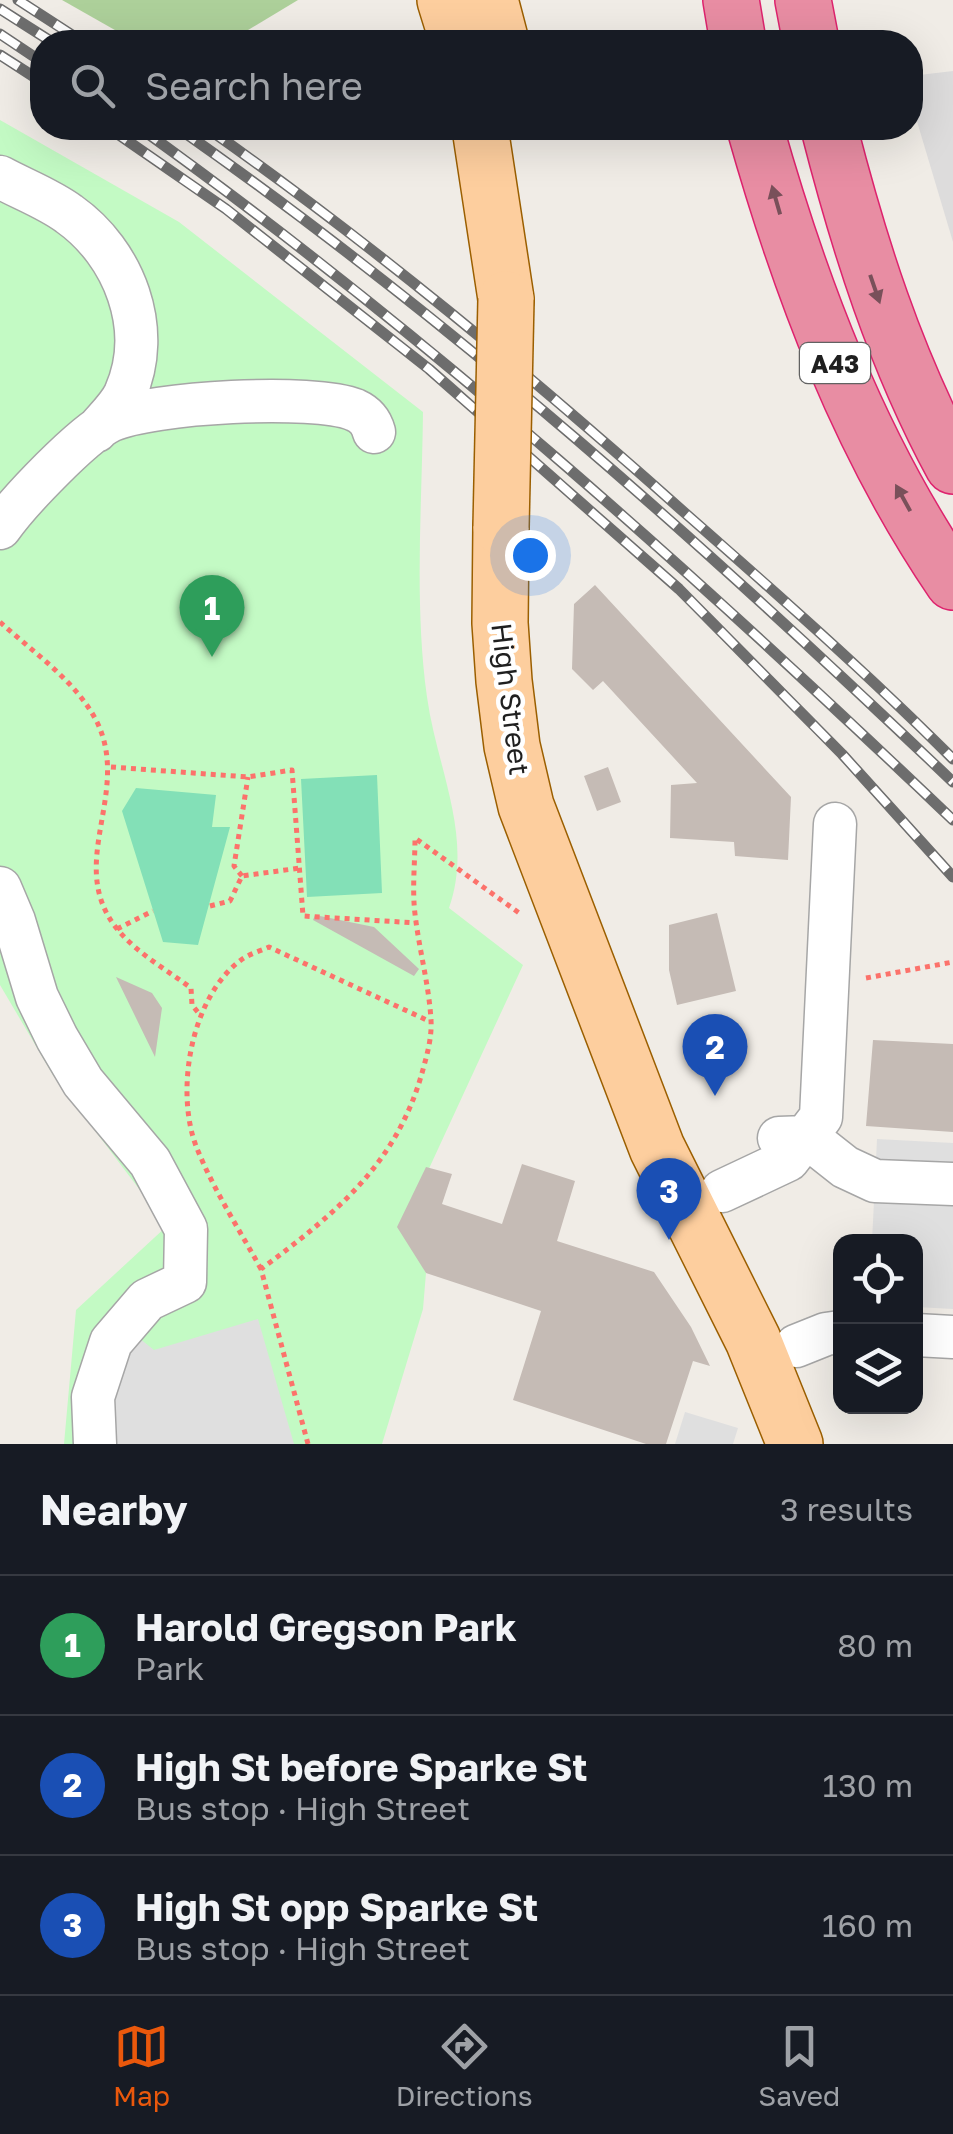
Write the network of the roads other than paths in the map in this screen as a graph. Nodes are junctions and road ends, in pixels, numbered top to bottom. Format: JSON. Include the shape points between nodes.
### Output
{"nodes":[{"id":1,"x":445,"y":0,"type":"edge"},
{"id":2,"x":490,"y":0,"type":"edge"},
{"id":3,"x":731,"y":0,"type":"edge"},
{"id":4,"x":803,"y":0,"type":"edge"},
{"id":5,"x":454,"y":30,"type":"edge"},
{"id":6,"x":499,"y":30,"type":"edge"},
{"id":7,"x":736,"y":30,"type":"edge"},
{"id":8,"x":809,"y":30,"type":"edge"},
{"id":9,"x":482,"y":140,"type":"edge"},
{"id":10,"x":517,"y":140,"type":"edge"},
{"id":11,"x":758,"y":140,"type":"edge"},
{"id":12,"x":833,"y":140,"type":"edge"},
{"id":13,"x":0,"y":177,"type":"edge"},
{"id":14,"x":506,"y":299,"type":"junction"},
{"id":15,"x":96,"y":431,"type":"junction"},
{"id":16,"x":374,"y":432,"type":"dead end"},
{"id":17,"x":953,"y":466,"type":"edge"},
{"id":18,"x":0,"y":528,"type":"edge"},
{"id":19,"x":953,"y":582,"type":"edge"},
{"id":20,"x":836,"y":824,"type":"dead end"},
{"id":21,"x":0,"y":888,"type":"edge"},
{"id":22,"x":544,"y":914,"type":"junction"},
{"id":23,"x":625,"y":1064,"type":"junction"},
{"id":24,"x":807,"y":1137,"type":"junction"},
{"id":25,"x":711,"y":1182,"type":"junction"},
{"id":26,"x":953,"y":1184,"type":"edge"},
{"id":27,"x":923,"y":1335,"type":"edge"},
{"id":28,"x":953,"y":1337,"type":"edge"},
{"id":29,"x":796,"y":1339,"type":"edge"},
{"id":30,"x":95,"y":1444,"type":"edge"},
{"id":31,"x":795,"y":1444,"type":"edge"},
{"id":32,"x":814,"y":1444,"type":"edge"}],
"edges":[{"from":1,"to":5,"type":"main road"},
{"from":2,"to":6,"type":"main road"},
{"from":3,"to":7,"type":"highway"},
{"from":4,"to":8,"type":"highway"},
{"from":9,"to":14,"type":"main road","name":"High Street"},
{"from":10,"to":14,"type":"main road","name":"High Street","via":[[520,207]]},
{"from":19,"to":11,"type":"highway","number":"A43","one_way":true,"via":[[830,352]]},
{"from":12,"to":17,"type":"highway","number":"A43","one_way":true,"via":[[888,328]]},
{"from":13,"to":15,"type":"street","via":[[70,214],[113,256],[127,287],[136,324],[135,362],[124,396]]},
{"from":14,"to":22,"type":"main road","name":"High Street","bridge":true,"via":[[500,622],[512,746]]},
{"from":15,"to":16,"type":"street","via":[[110,421],[159,410],[278,402],[352,408]]},
{"from":15,"to":18,"type":"street"},
{"from":20,"to":24,"type":"street","via":[[823,1106]]},
{"from":21,"to":30,"type":"street","via":[[57,1038],[83,1082],[150,1162],[186,1229],[185,1282],[147,1300],[111,1342],[93,1397]]},
{"from":22,"to":23,"type":"main road","name":"High Street"},
{"from":22,"to":25,"type":"main road","name":"High Street"},
{"from":23,"to":25,"type":"main road"},
{"from":23,"to":29,"type":"main road","name":"High Street","via":[[657,1148]]},
{"from":24,"to":25,"type":"street","via":[[776,1138]]},
{"from":24,"to":26,"type":"street","via":[[875,1181]]},
{"from":25,"to":29,"type":"main road","via":[[734,1254]]},
{"from":27,"to":28,"type":"street"},
{"from":29,"to":31,"type":"main road","name":"High Street"},
{"from":29,"to":32,"type":"main road","name":"High Street","via":[[817,1424]]}]}
